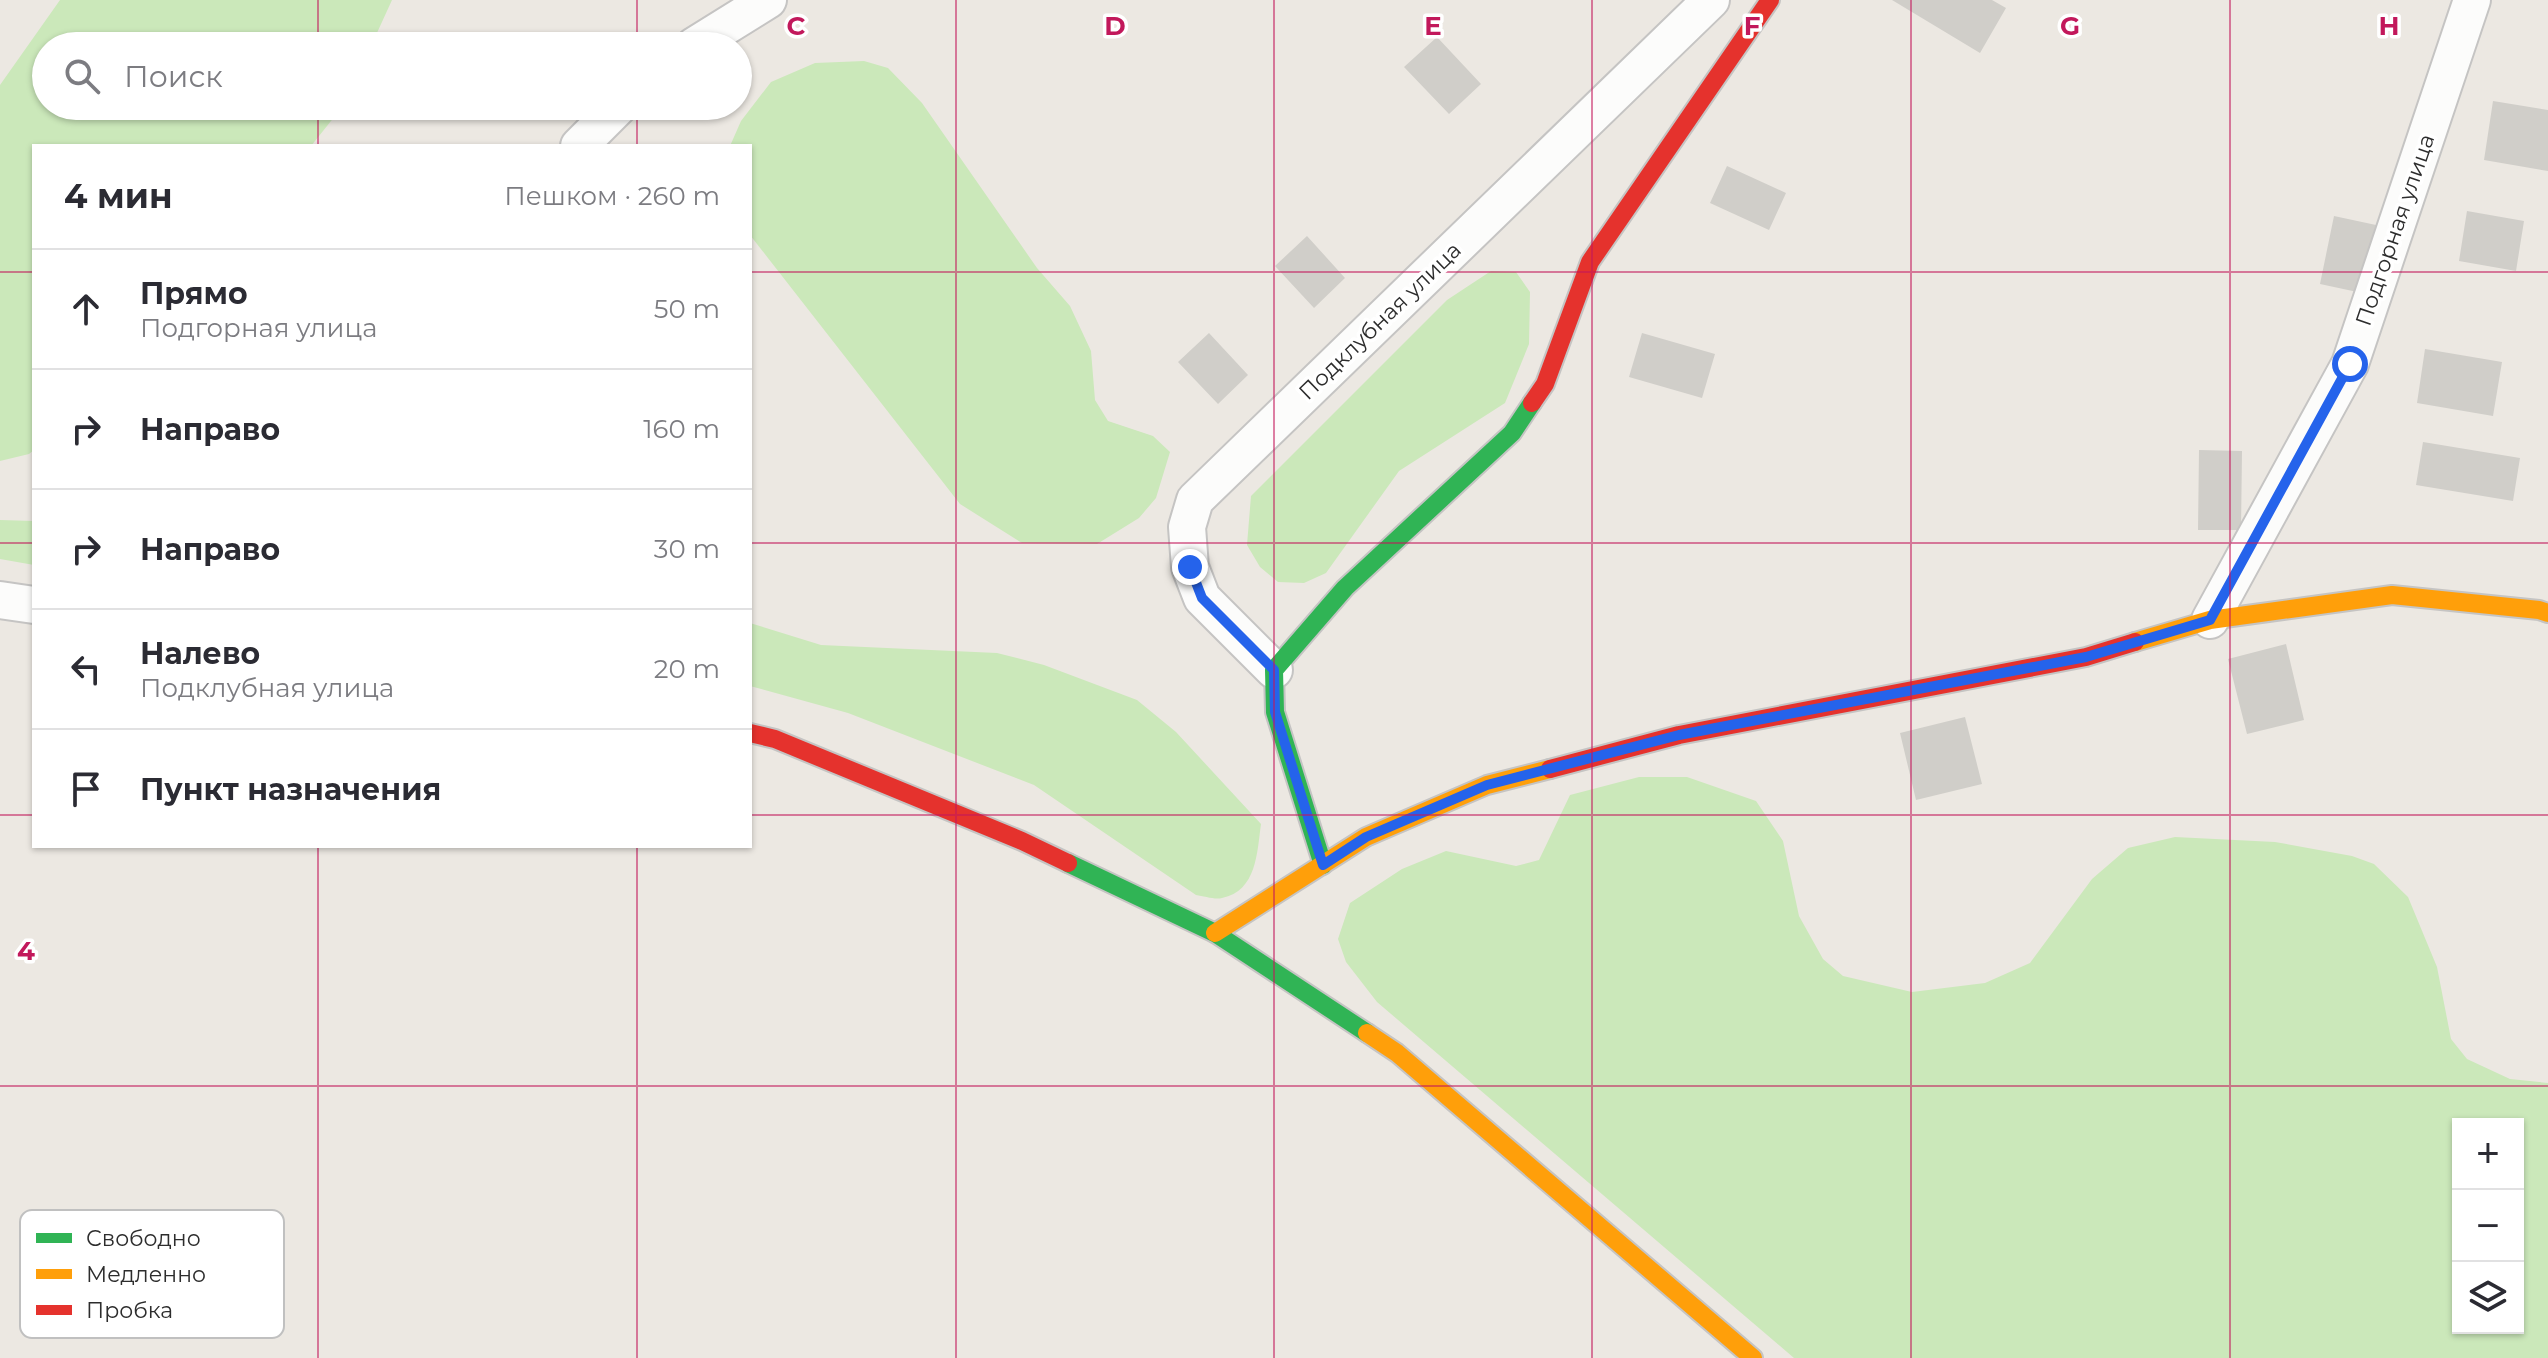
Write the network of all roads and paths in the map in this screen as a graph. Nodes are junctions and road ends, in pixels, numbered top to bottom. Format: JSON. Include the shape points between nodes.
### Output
{"nodes":[{"id":1,"x":768,"y":0,"type":"edge"},
{"id":2,"x":1711,"y":0,"type":"edge"},
{"id":3,"x":1770,"y":0,"type":"edge"},
{"id":4,"x":2472,"y":0,"type":"edge"},
{"id":5,"x":717,"y":32,"type":"edge"},
{"id":6,"x":605,"y":120,"type":"edge"},
{"id":7,"x":581,"y":144,"type":"edge"},
{"id":8,"x":0,"y":600,"type":"edge"},
{"id":9,"x":32,"y":605,"type":"edge"},
{"id":10,"x":2548,"y":613,"type":"edge"},
{"id":11,"x":2210,"y":620,"type":"junction"},
{"id":12,"x":1274,"y":670,"type":"junction"},
{"id":13,"x":752,"y":733,"type":"edge"},
{"id":14,"x":1323,"y":865,"type":"junction"},
{"id":15,"x":1215,"y":933,"type":"junction"},
{"id":16,"x":1753,"y":1358,"type":"edge"}],
"edges":[{"from":1,"to":5,"type":"street"},
{"from":2,"to":12,"type":"street","name":"Подклубная улица","via":[[1195,500],[1187,527],[1190,567],[1202,598]]},
{"from":3,"to":12,"type":"street","via":[[1590,262],[1545,384],[1512,433],[1345,588]]},
{"from":4,"to":11,"type":"street","name":"Подгорная улица","via":[[2350,364]]},
{"from":6,"to":7,"type":"street"},
{"from":8,"to":9,"type":"street"},
{"from":10,"to":11,"type":"street","via":[[2392,595]]},
{"from":11,"to":14,"type":"street","via":[[2086,657],[1679,735],[1487,785],[1366,837]]},
{"from":12,"to":14,"type":"street","via":[[1275,712]]},
{"from":13,"to":15,"type":"street","via":[[1022,841]]},
{"from":14,"to":15,"type":"street"},
{"from":15,"to":16,"type":"street","via":[[1397,1053]]}]}
